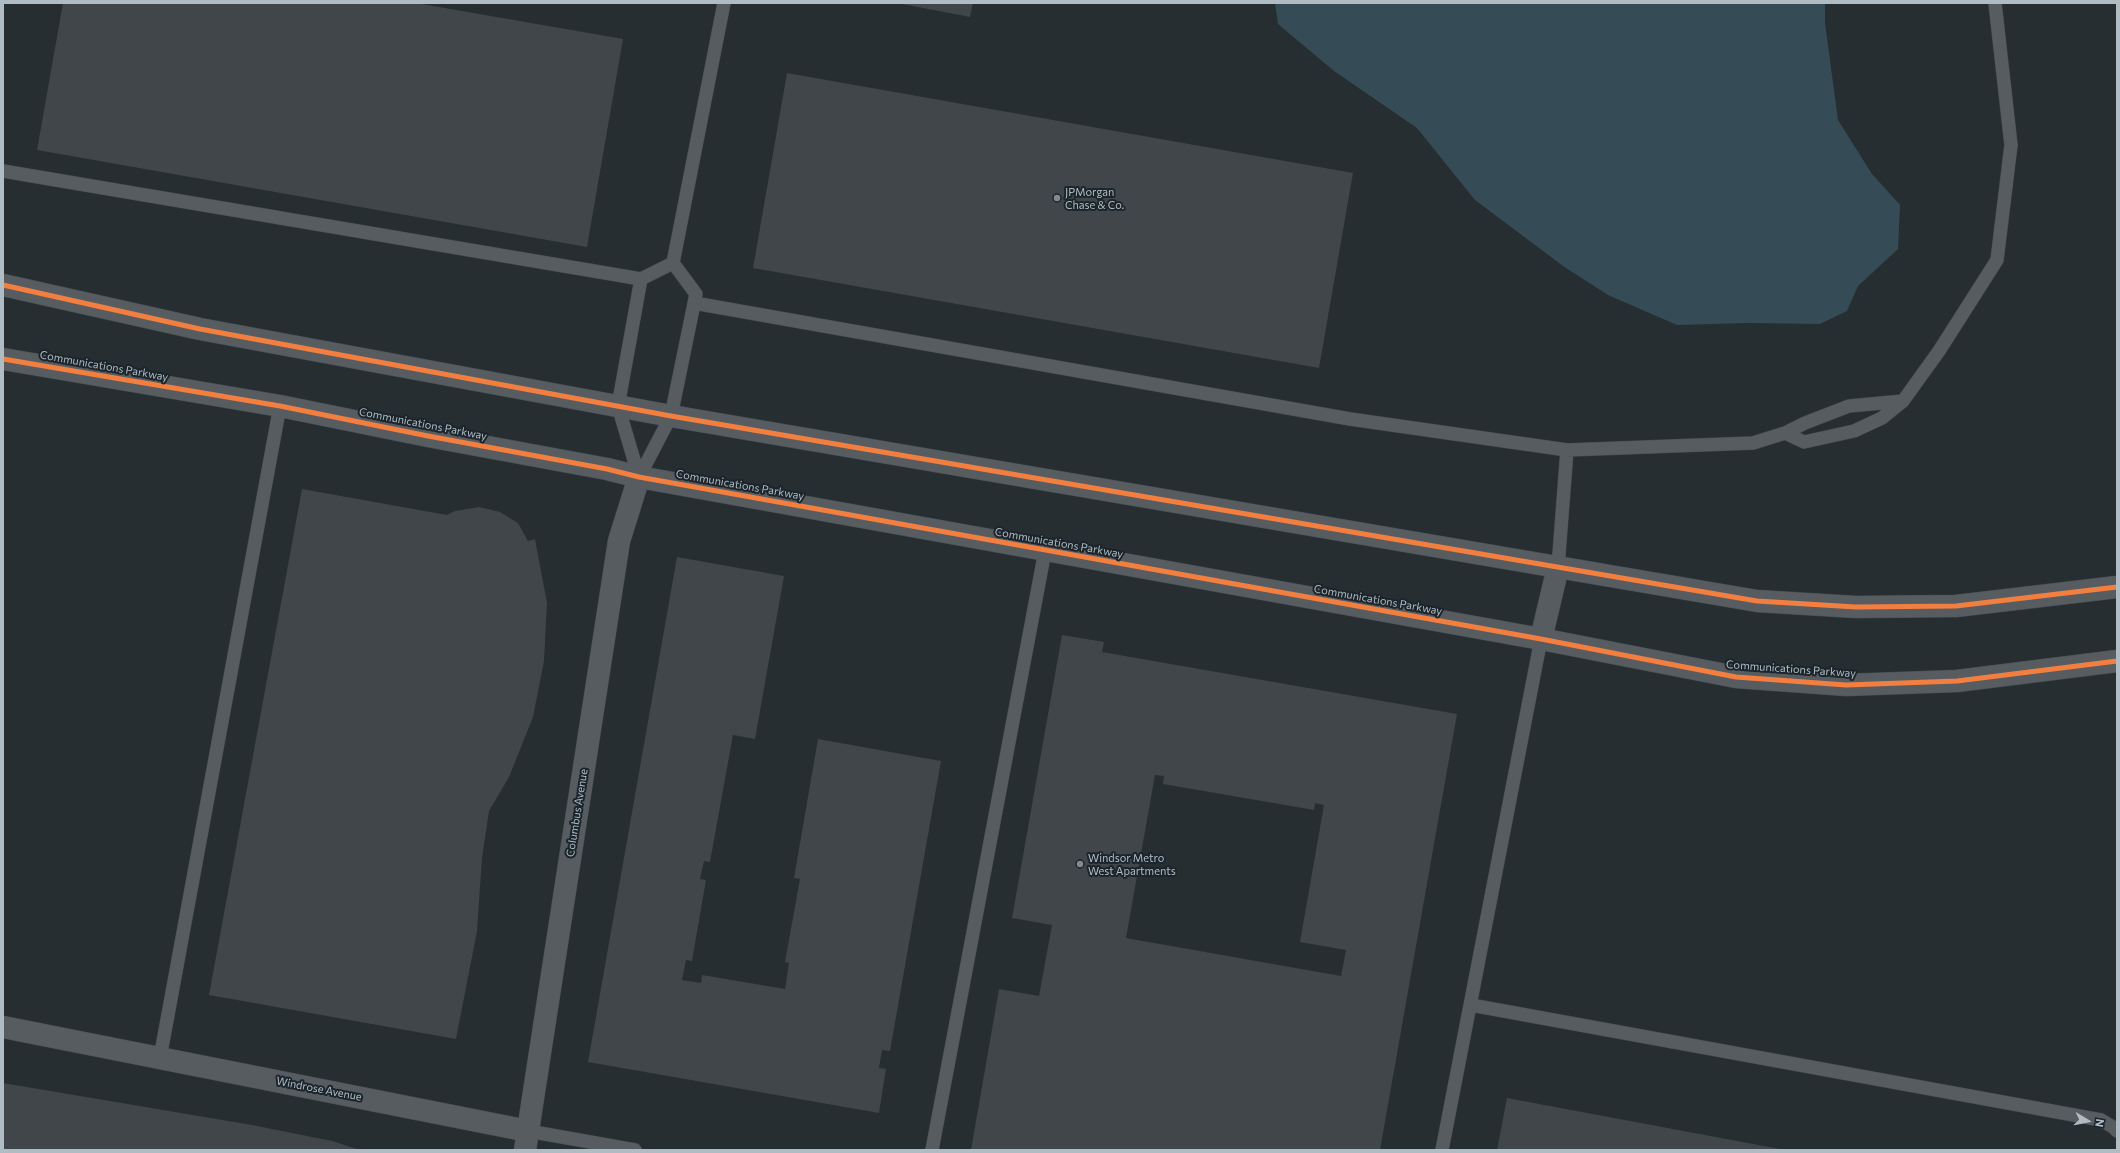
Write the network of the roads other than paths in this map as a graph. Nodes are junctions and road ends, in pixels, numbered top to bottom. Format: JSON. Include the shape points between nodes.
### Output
{"nodes":[{"id":1,"x":724,"y":3,"type":"edge"},
{"id":2,"x":1995,"y":3,"type":"edge"},
{"id":3,"x":3,"y":171,"type":"edge"},
{"id":4,"x":673,"y":263,"type":"junction"},
{"id":5,"x":641,"y":279,"type":"junction"},
{"id":6,"x":3,"y":285,"type":"edge"},
{"id":7,"x":694,"y":304,"type":"junction"},
{"id":8,"x":3,"y":359,"type":"edge"},
{"id":9,"x":1903,"y":401,"type":"junction"},
{"id":10,"x":280,"y":406,"type":"junction"},
{"id":11,"x":618,"y":406,"type":"junction"},
{"id":12,"x":671,"y":416,"type":"junction"},
{"id":13,"x":1785,"y":434,"type":"junction"},
{"id":14,"x":1567,"y":450,"type":"junction"},
{"id":15,"x":639,"y":477,"type":"junction"},
{"id":16,"x":1046,"y":551,"type":"junction"},
{"id":17,"x":1558,"y":567,"type":"junction"},
{"id":18,"x":2117,"y":587,"type":"edge"},
{"id":19,"x":1541,"y":639,"type":"junction"},
{"id":20,"x":2117,"y":661,"type":"edge"},
{"id":21,"x":1471,"y":1004,"type":"junction"},
{"id":22,"x":3,"y":1027,"type":"edge"},
{"id":23,"x":160,"y":1058,"type":"junction"},
{"id":24,"x":2117,"y":1131,"type":"edge"},
{"id":25,"x":527,"y":1140,"type":"edge"},
{"id":26,"x":635,"y":1150,"type":"edge"},
{"id":27,"x":932,"y":1150,"type":"edge"},
{"id":28,"x":1442,"y":1150,"type":"edge"}],
"edges":[{"from":1,"to":4,"type":"lane"},
{"from":2,"to":9,"type":"lane","via":[[2011,145],[1997,260],[1939,351]]},
{"from":3,"to":5,"type":"lane"},
{"from":4,"to":5,"type":"lane"},
{"from":4,"to":7,"type":"lane","via":[[696,294]]},
{"from":5,"to":11,"type":"lane"},
{"from":6,"to":11,"type":"street","via":[[200,329]]},
{"from":7,"to":12,"type":"lane"},
{"from":7,"to":14,"type":"lane","via":[[1350,419]]},
{"from":8,"to":10,"type":"street","name":"Communications Parkway"},
{"from":9,"to":13,"type":"lane","via":[[1848,406]]},
{"from":9,"to":13,"type":"lane","via":[[1882,418],[1854,431],[1804,442]]},
{"from":10,"to":15,"type":"street","name":"Communications Parkway","via":[[607,468]]},
{"from":10,"to":23,"type":"lane"},
{"from":11,"to":12,"type":"street"},
{"from":11,"to":15,"type":"lane"},
{"from":12,"to":15,"type":"lane"},
{"from":12,"to":17,"type":"street"},
{"from":13,"to":14,"type":"lane","via":[[1753,443]]},
{"from":14,"to":17,"type":"lane"},
{"from":15,"to":16,"type":"street","name":"Communications Parkway"},
{"from":15,"to":25,"type":"street","name":"Columbus Avenue","via":[[619,541]]},
{"from":16,"to":19,"type":"street","name":"Communications Parkway"},
{"from":16,"to":27,"type":"lane"},
{"from":17,"to":18,"type":"street","via":[[1757,601],[1856,608],[1956,606]]},
{"from":17,"to":19,"type":"street"},
{"from":19,"to":20,"type":"street","name":"Communications Parkway","via":[[1736,677],[1846,685],[1957,680]]},
{"from":19,"to":21,"type":"lane"},
{"from":21,"to":24,"type":"lane","via":[[2101,1120]]},
{"from":21,"to":28,"type":"lane"},
{"from":22,"to":23,"type":"street","name":"Windrose Avenue"},
{"from":23,"to":25,"type":"street","name":"Windrose Avenue"},
{"from":25,"to":26,"type":"lane","name":"Windrose Avenue"}]}
